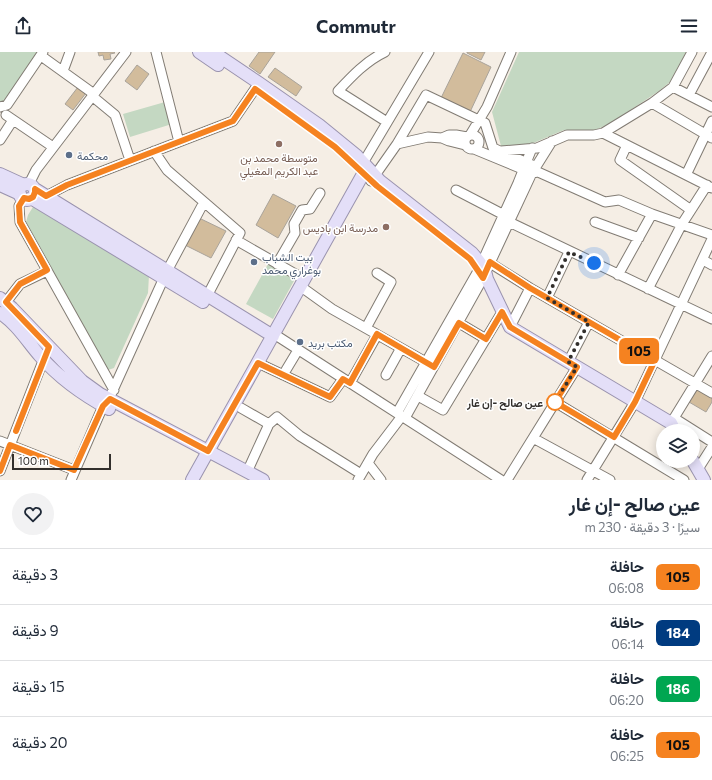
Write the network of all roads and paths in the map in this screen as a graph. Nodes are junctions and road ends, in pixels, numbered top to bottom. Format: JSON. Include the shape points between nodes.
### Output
{"nodes":[{"id":1,"x":70,"y":52,"type":"edge"},
{"id":2,"x":126,"y":52,"type":"edge"},
{"id":3,"x":156,"y":52,"type":"edge"},
{"id":4,"x":199,"y":52,"type":"edge"},
{"id":5,"x":213,"y":52,"type":"edge"},
{"id":6,"x":385,"y":52,"type":"edge"},
{"id":7,"x":429,"y":52,"type":"edge"},
{"id":8,"x":511,"y":52,"type":"edge"},
{"id":9,"x":692,"y":52,"type":"edge"},
{"id":10,"x":712,"y":52,"type":"edge"},
{"id":11,"x":44,"y":55,"type":"edge"},
{"id":12,"x":703,"y":69,"type":"junction"},
{"id":13,"x":63,"y":71,"type":"junction"},
{"id":14,"x":712,"y":73,"type":"edge"},
{"id":15,"x":257,"y":86,"type":"junction"},
{"id":16,"x":673,"y":87,"type":"junction"},
{"id":17,"x":93,"y":95,"type":"junction"},
{"id":18,"x":689,"y":96,"type":"junction"},
{"id":19,"x":652,"y":102,"type":"junction"},
{"id":20,"x":0,"y":107,"type":"edge"},
{"id":21,"x":712,"y":107,"type":"edge"},
{"id":22,"x":712,"y":121,"type":"edge"},
{"id":23,"x":387,"y":122,"type":"junction"},
{"id":24,"x":482,"y":122,"type":"junction"},
{"id":25,"x":603,"y":133,"type":"junction"},
{"id":26,"x":709,"y":136,"type":"edge"},
{"id":27,"x":467,"y":139,"type":"junction"},
{"id":28,"x":0,"y":140,"type":"edge"},
{"id":29,"x":552,"y":141,"type":"junction"},
{"id":30,"x":179,"y":142,"type":"junction"},
{"id":31,"x":397,"y":144,"type":"junction"},
{"id":32,"x":478,"y":144,"type":"junction"},
{"id":33,"x":627,"y":145,"type":"junction"},
{"id":34,"x":53,"y":147,"type":"junction"},
{"id":35,"x":532,"y":148,"type":"junction"},
{"id":36,"x":497,"y":149,"type":"junction"},
{"id":37,"x":154,"y":151,"type":"junction"},
{"id":38,"x":130,"y":160,"type":"junction"},
{"id":39,"x":531,"y":169,"type":"junction"},
{"id":40,"x":368,"y":172,"type":"junction"},
{"id":41,"x":0,"y":174,"type":"edge"},
{"id":42,"x":686,"y":175,"type":"junction"},
{"id":43,"x":0,"y":185,"type":"edge"},
{"id":44,"x":709,"y":186,"type":"edge"},
{"id":45,"x":456,"y":190,"type":"dead end"},
{"id":46,"x":27,"y":192,"type":"junction"},
{"id":47,"x":320,"y":193,"type":"dead end"},
{"id":48,"x":46,"y":196,"type":"junction"},
{"id":49,"x":204,"y":202,"type":"junction"},
{"id":50,"x":691,"y":210,"type":"junction"},
{"id":51,"x":652,"y":214,"type":"junction"},
{"id":52,"x":506,"y":218,"type":"junction"},
{"id":53,"x":595,"y":222,"type":"dead end"},
{"id":54,"x":682,"y":224,"type":"junction"},
{"id":55,"x":712,"y":235,"type":"edge"},
{"id":56,"x":639,"y":238,"type":"junction"},
{"id":57,"x":236,"y":240,"type":"junction"},
{"id":58,"x":712,"y":240,"type":"edge"},
{"id":59,"x":569,"y":252,"type":"junction"},
{"id":60,"x":703,"y":260,"type":"junction"},
{"id":61,"x":277,"y":264,"type":"junction"},
{"id":62,"x":712,"y":265,"type":"edge"},
{"id":63,"x":47,"y":270,"type":"junction"},
{"id":64,"x":484,"y":271,"type":"junction"},
{"id":65,"x":377,"y":273,"type":"dead end"},
{"id":66,"x":166,"y":275,"type":"junction"},
{"id":67,"x":618,"y":275,"type":"junction"},
{"id":68,"x":302,"y":282,"type":"junction"},
{"id":69,"x":530,"y":288,"type":"junction"},
{"id":70,"x":648,"y":289,"type":"junction"},
{"id":71,"x":547,"y":298,"type":"junction"},
{"id":72,"x":206,"y":299,"type":"junction"},
{"id":73,"x":682,"y":304,"type":"junction"},
{"id":74,"x":5,"y":307,"type":"edge"},
{"id":75,"x":502,"y":312,"type":"junction"},
{"id":76,"x":712,"y":319,"type":"edge"},
{"id":77,"x":589,"y":322,"type":"junction"},
{"id":78,"x":459,"y":323,"type":"junction"},
{"id":79,"x":510,"y":327,"type":"junction"},
{"id":80,"x":366,"y":328,"type":"junction"},
{"id":81,"x":377,"y":334,"type":"junction"},
{"id":82,"x":272,"y":337,"type":"junction"},
{"id":83,"x":486,"y":339,"type":"junction"},
{"id":84,"x":49,"y":347,"type":"junction"},
{"id":85,"x":401,"y":348,"type":"junction"},
{"id":86,"x":298,"y":350,"type":"junction"},
{"id":87,"x":712,"y":356,"type":"edge"},
{"id":88,"x":44,"y":360,"type":"junction"},
{"id":89,"x":655,"y":360,"type":"junction"},
{"id":90,"x":258,"y":363,"type":"junction"},
{"id":91,"x":572,"y":364,"type":"junction"},
{"id":92,"x":430,"y":365,"type":"junction"},
{"id":93,"x":283,"y":375,"type":"junction"},
{"id":94,"x":386,"y":375,"type":"dead end"},
{"id":95,"x":347,"y":381,"type":"junction"},
{"id":96,"x":695,"y":384,"type":"junction"},
{"id":97,"x":79,"y":385,"type":"junction"},
{"id":98,"x":712,"y":393,"type":"edge"},
{"id":99,"x":418,"y":396,"type":"junction"},
{"id":100,"x":109,"y":398,"type":"junction"},
{"id":101,"x":555,"y":402,"type":"junction"},
{"id":102,"x":635,"y":402,"type":"junction"},
{"id":103,"x":241,"y":408,"type":"dead end"},
{"id":104,"x":402,"y":416,"type":"junction"},
{"id":105,"x":269,"y":424,"type":"junction"},
{"id":106,"x":674,"y":424,"type":"edge"},
{"id":107,"x":700,"y":436,"type":"edge"},
{"id":108,"x":614,"y":437,"type":"junction"},
{"id":109,"x":533,"y":438,"type":"junction"},
{"id":110,"x":0,"y":441,"type":"edge"},
{"id":111,"x":712,"y":442,"type":"edge"},
{"id":112,"x":10,"y":445,"type":"junction"},
{"id":113,"x":712,"y":447,"type":"edge"},
{"id":114,"x":206,"y":455,"type":"junction"},
{"id":115,"x":700,"y":460,"type":"edge"},
{"id":116,"x":368,"y":463,"type":"junction"},
{"id":117,"x":698,"y":468,"type":"edge"},
{"id":118,"x":74,"y":470,"type":"junction"},
{"id":119,"x":0,"y":471,"type":"edge"},
{"id":120,"x":593,"y":471,"type":"junction"},
{"id":121,"x":247,"y":476,"type":"edge"},
{"id":122,"x":359,"y":477,"type":"edge"},
{"id":123,"x":71,"y":480,"type":"edge"},
{"id":124,"x":192,"y":480,"type":"edge"},
{"id":125,"x":263,"y":480,"type":"edge"},
{"id":126,"x":381,"y":480,"type":"edge"},
{"id":127,"x":501,"y":480,"type":"edge"},
{"id":128,"x":507,"y":480,"type":"edge"},
{"id":129,"x":587,"y":480,"type":"edge"},
{"id":130,"x":610,"y":480,"type":"edge"},
{"id":131,"x":684,"y":480,"type":"edge"},
{"id":132,"x":704,"y":480,"type":"edge"}],
"edges":[{"from":1,"to":13,"type":"street"},
{"from":2,"to":17,"type":"street"},
{"from":3,"to":30,"type":"street"},
{"from":4,"to":15,"type":"main road"},
{"from":5,"to":15,"type":"main road"},
{"from":6,"to":23,"type":"street","via":[[362,67],[338,91]]},
{"from":7,"to":23,"type":"street"},
{"from":8,"to":24,"type":"street"},
{"from":9,"to":16,"type":"street"},
{"from":10,"to":12,"type":"street"},
{"from":11,"to":13,"type":"street"},
{"from":11,"to":20,"type":"street","via":[[7,105]]},
{"from":12,"to":14,"type":"street"},
{"from":12,"to":18,"type":"street"},
{"from":13,"to":17,"type":"street"},
{"from":15,"to":30,"type":"street","via":[[233,121]]},
{"from":15,"to":40,"type":"main road"},
{"from":16,"to":18,"type":"street"},
{"from":16,"to":19,"type":"street"},
{"from":17,"to":34,"type":"street"},
{"from":17,"to":38,"type":"street","via":[[115,116]]},
{"from":18,"to":21,"type":"street"},
{"from":19,"to":25,"type":"street"},
{"from":19,"to":26,"type":"street"},
{"from":22,"to":26,"type":"street"},
{"from":23,"to":40,"type":"street"},
{"from":24,"to":27,"type":"street"},
{"from":24,"to":31,"type":"street","via":[[426,95]]},
{"from":24,"to":32,"type":"street"},
{"from":24,"to":36,"type":"street"},
{"from":25,"to":29,"type":"street","via":[[567,135]]},
{"from":25,"to":33,"type":"street"},
{"from":26,"to":42,"type":"street"},
{"from":27,"to":31,"type":"street","via":[[449,136],[428,137]]},
{"from":27,"to":32,"type":"street","via":[[474,135],[478,137]]},
{"from":27,"to":32,"type":"street","via":[[471,150]]},
{"from":28,"to":34,"type":"street","via":[[9,118]]},
{"from":29,"to":35,"type":"street"},
{"from":29,"to":39,"type":"street"},
{"from":30,"to":37,"type":"street"},
{"from":31,"to":40,"type":"street"},
{"from":32,"to":36,"type":"street"},
{"from":32,"to":39,"type":"street"},
{"from":33,"to":42,"type":"street"},
{"from":33,"to":50,"type":"street","via":[[620,160]]},
{"from":34,"to":46,"type":"street","via":[[36,170]]},
{"from":35,"to":36,"type":"street"},
{"from":35,"to":39,"type":"street"},
{"from":36,"to":39,"type":"street"},
{"from":37,"to":38,"type":"street"},
{"from":37,"to":49,"type":"street","via":[[167,170]]},
{"from":38,"to":48,"type":"street"},
{"from":39,"to":51,"type":"street","via":[[605,202],[619,200]]},
{"from":39,"to":52,"type":"street"},
{"from":40,"to":64,"type":"main road"},
{"from":40,"to":68,"type":"main road"},
{"from":41,"to":46,"type":"main road"},
{"from":42,"to":44,"type":"street"},
{"from":43,"to":46,"type":"main road"},
{"from":44,"to":50,"type":"street"},
{"from":45,"to":52,"type":"street"},
{"from":46,"to":48,"type":"main road"},
{"from":46,"to":63,"type":"street","via":[[19,206],[20,222]]},
{"from":46,"to":66,"type":"main road"},
{"from":47,"to":61,"type":"street","via":[[310,209],[302,210],[294,224],[295,233]]},
{"from":48,"to":66,"type":"main road"},
{"from":49,"to":57,"type":"street","via":[[240,233]]},
{"from":49,"to":66,"type":"street"},
{"from":50,"to":54,"type":"street"},
{"from":51,"to":54,"type":"street"},
{"from":51,"to":56,"type":"street"},
{"from":52,"to":59,"type":"street"},
{"from":52,"to":64,"type":"street"},
{"from":53,"to":56,"type":"street"},
{"from":54,"to":55,"type":"street"},
{"from":54,"to":70,"type":"street"},
{"from":56,"to":67,"type":"street"},
{"from":57,"to":61,"type":"street"},
{"from":57,"to":72,"type":"street"},
{"from":58,"to":60,"type":"street"},
{"from":59,"to":67,"type":"street"},
{"from":59,"to":71,"type":"street"},
{"from":60,"to":62,"type":"street"},
{"from":60,"to":73,"type":"street"},
{"from":61,"to":68,"type":"street"},
{"from":63,"to":74,"type":"street","via":[[20,284]]},
{"from":63,"to":100,"type":"street"},
{"from":64,"to":69,"type":"street"},
{"from":64,"to":75,"type":"main road"},
{"from":64,"to":78,"type":"street"},
{"from":64,"to":92,"type":"street"},
{"from":65,"to":80,"type":"street","via":[[391,282]]},
{"from":66,"to":72,"type":"main road"},
{"from":66,"to":100,"type":"street"},
{"from":67,"to":70,"type":"street"},
{"from":68,"to":80,"type":"street","via":[[332,309]]},
{"from":68,"to":82,"type":"main road"},
{"from":69,"to":71,"type":"street"},
{"from":69,"to":79,"type":"street"},
{"from":70,"to":73,"type":"street"},
{"from":71,"to":77,"type":"street"},
{"from":72,"to":82,"type":"main road"},
{"from":73,"to":76,"type":"street"},
{"from":73,"to":89,"type":"street"},
{"from":74,"to":84,"type":"main road"},
{"from":74,"to":88,"type":"main road","via":[[22,334]]},
{"from":75,"to":79,"type":"main road"},
{"from":75,"to":83,"type":"street"},
{"from":77,"to":89,"type":"street"},
{"from":77,"to":91,"type":"street"},
{"from":78,"to":83,"type":"street"},
{"from":78,"to":92,"type":"street"},
{"from":79,"to":91,"type":"main road"},
{"from":80,"to":81,"type":"street"},
{"from":81,"to":85,"type":"street"},
{"from":81,"to":95,"type":"street"},
{"from":82,"to":86,"type":"street"},
{"from":82,"to":90,"type":"main road"},
{"from":83,"to":99,"type":"street","via":[[443,410]]},
{"from":84,"to":88,"type":"street"},
{"from":84,"to":97,"type":"main road"},
{"from":85,"to":92,"type":"street"},
{"from":85,"to":94,"type":"street"},
{"from":86,"to":93,"type":"street"},
{"from":86,"to":95,"type":"street"},
{"from":87,"to":96,"type":"street"},
{"from":88,"to":97,"type":"main road"},
{"from":88,"to":112,"type":"street"},
{"from":89,"to":96,"type":"street"},
{"from":89,"to":102,"type":"street"},
{"from":90,"to":93,"type":"street"},
{"from":90,"to":114,"type":"main road"},
{"from":91,"to":101,"type":"street"},
{"from":91,"to":102,"type":"main road"},
{"from":92,"to":99,"type":"street"},
{"from":92,"to":104,"type":"street"},
{"from":93,"to":95,"type":"street","via":[[330,397]]},
{"from":95,"to":104,"type":"street"},
{"from":96,"to":98,"type":"street"},
{"from":96,"to":106,"type":"street"},
{"from":97,"to":100,"type":"main road"},
{"from":99,"to":104,"type":"street"},
{"from":100,"to":114,"type":"main road"},
{"from":100,"to":118,"type":"street"},
{"from":101,"to":108,"type":"street"},
{"from":101,"to":109,"type":"street"},
{"from":102,"to":106,"type":"main road"},
{"from":102,"to":108,"type":"street"},
{"from":103,"to":105,"type":"street"},
{"from":104,"to":116,"type":"street"},
{"from":104,"to":127,"type":"street"},
{"from":105,"to":121,"type":"street"},
{"from":105,"to":122,"type":"street","via":[[277,417]]},
{"from":107,"to":111,"type":"street"},
{"from":108,"to":120,"type":"street"},
{"from":108,"to":131,"type":"street"},
{"from":109,"to":120,"type":"street"},
{"from":109,"to":128,"type":"street"},
{"from":110,"to":112,"type":"street"},
{"from":112,"to":118,"type":"street"},
{"from":112,"to":119,"type":"street"},
{"from":113,"to":115,"type":"street"},
{"from":114,"to":121,"type":"main road"},
{"from":114,"to":124,"type":"main road"},
{"from":116,"to":122,"type":"street"},
{"from":116,"to":126,"type":"street"},
{"from":117,"to":132,"type":"main road"},
{"from":118,"to":123,"type":"street"},
{"from":120,"to":129,"type":"street"},
{"from":120,"to":130,"type":"street"},
{"from":121,"to":125,"type":"main road"}]}
